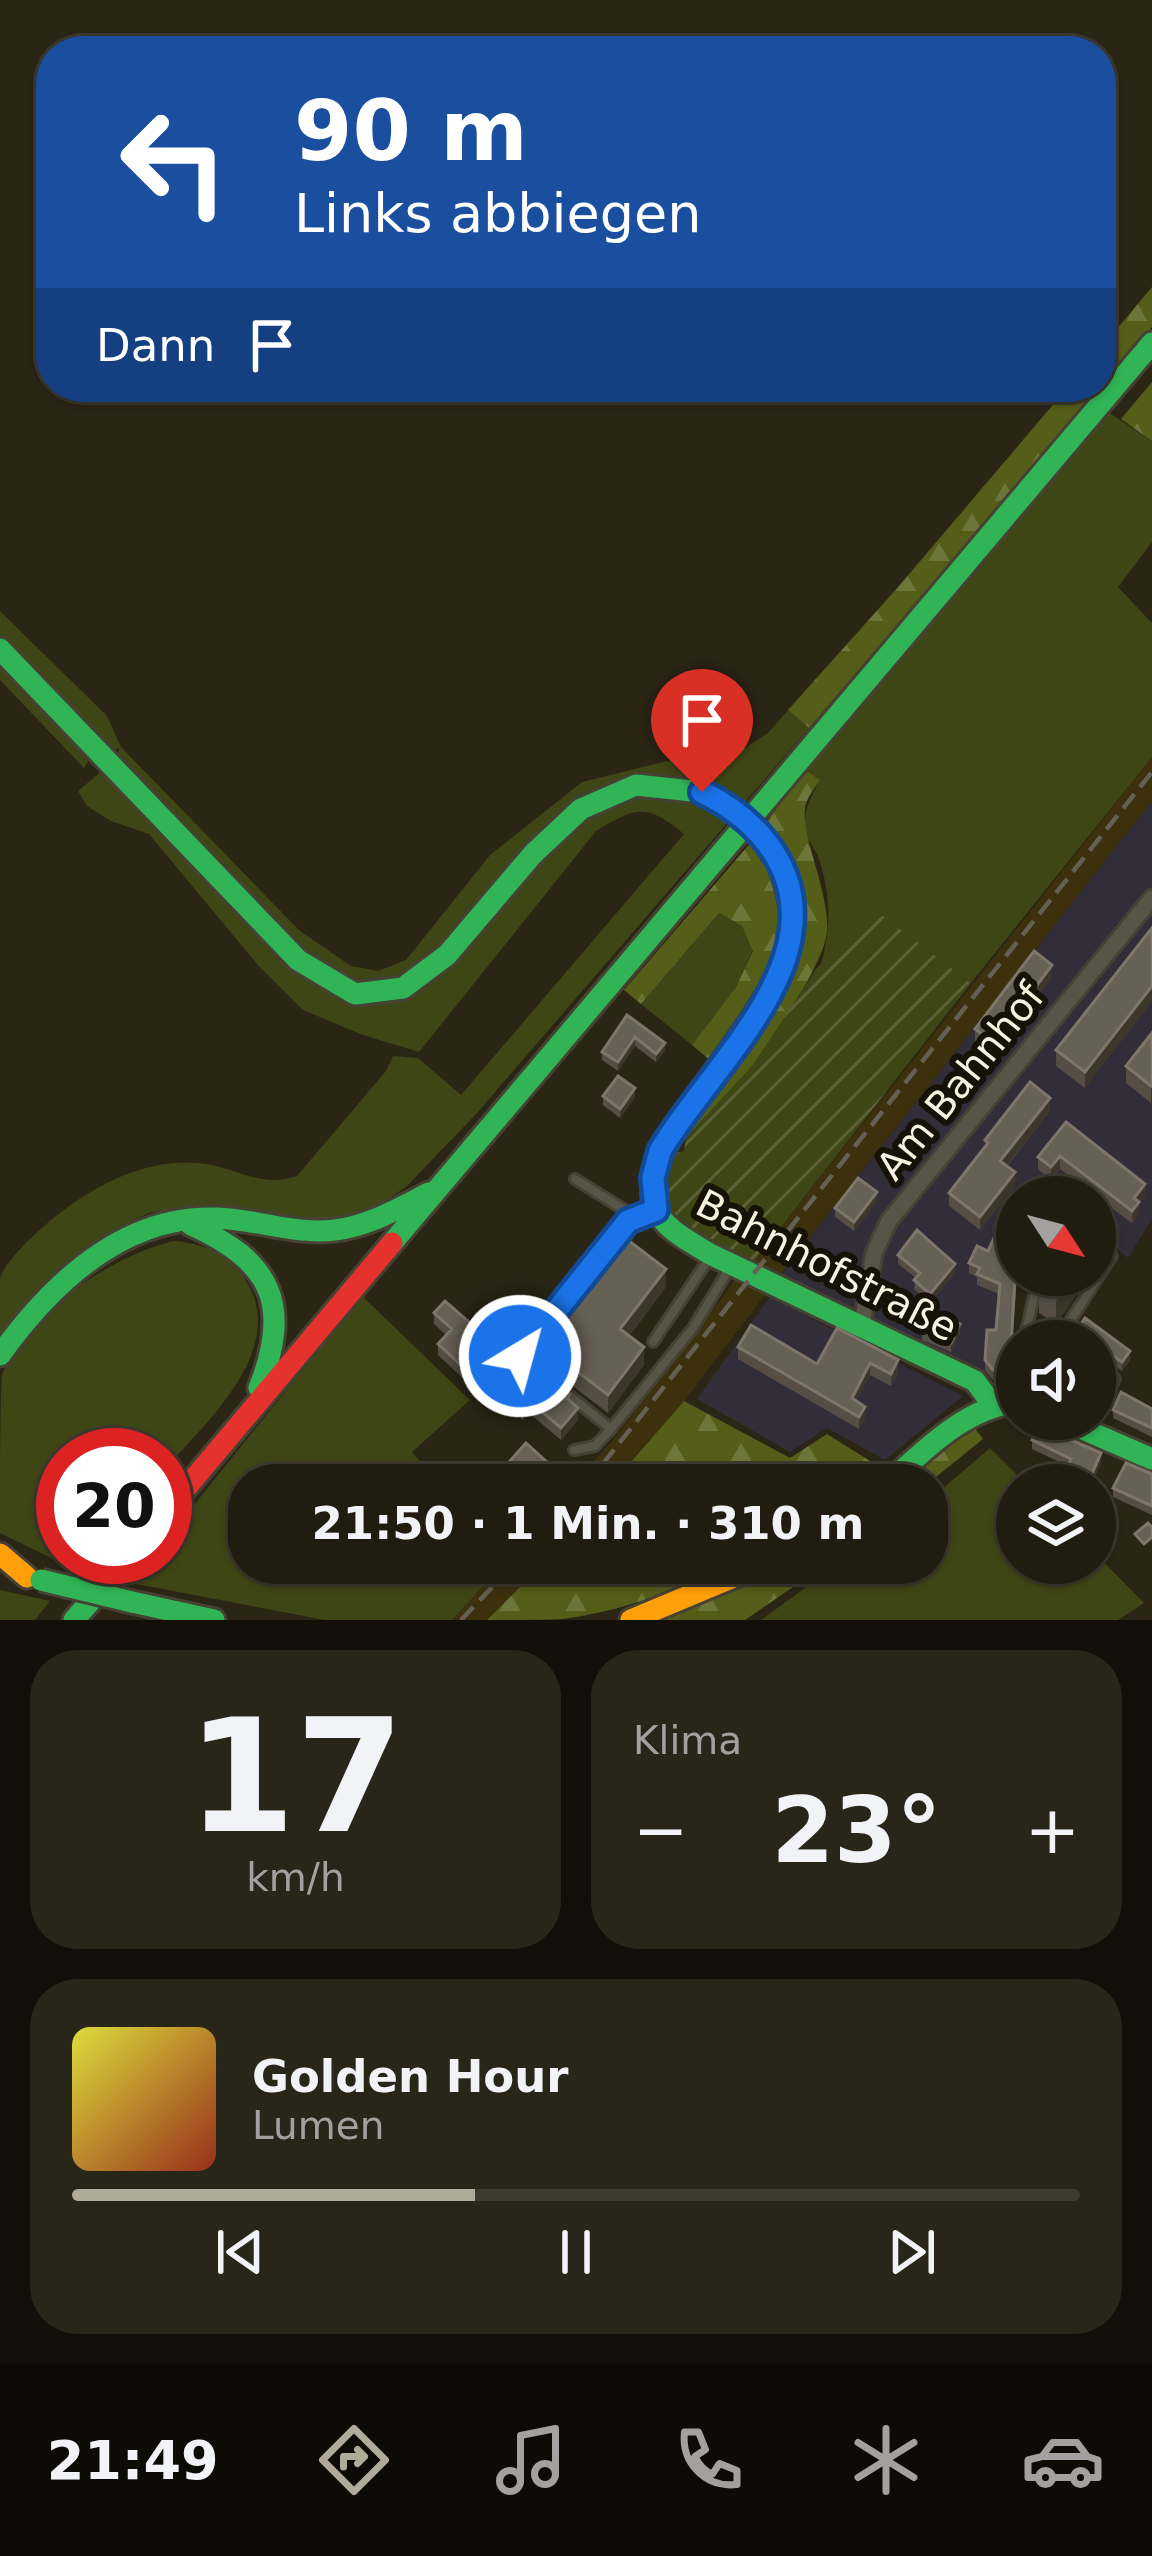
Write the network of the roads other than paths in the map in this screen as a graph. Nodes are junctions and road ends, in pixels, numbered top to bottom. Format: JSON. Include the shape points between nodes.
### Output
{"nodes":[{"id":1,"x":1152,"y":343,"type":"edge"},
{"id":2,"x":1116,"y":386,"type":"edge"},
{"id":3,"x":1102,"y":402,"type":"edge"},
{"id":4,"x":0,"y":649,"type":"edge"},
{"id":5,"x":1152,"y":898,"type":"edge"},
{"id":6,"x":575,"y":1179,"type":"dead end"},
{"id":7,"x":438,"y":1189,"type":"junction"},
{"id":8,"x":645,"y":1213,"type":"junction"},
{"id":9,"x":180,"y":1221,"type":"junction"},
{"id":10,"x":722,"y":1259,"type":"junction"},
{"id":11,"x":563,"y":1298,"type":"edge"},
{"id":12,"x":549,"y":1318,"type":"edge"},
{"id":13,"x":862,"y":1326,"type":"junction"},
{"id":14,"x":652,"y":1342,"type":"dead end"},
{"id":15,"x":0,"y":1355,"type":"edge"},
{"id":16,"x":538,"y":1370,"type":"edge"},
{"id":17,"x":557,"y":1385,"type":"edge"},
{"id":18,"x":996,"y":1395,"type":"edge"},
{"id":19,"x":996,"y":1410,"type":"edge"},
{"id":20,"x":244,"y":1418,"type":"junction"},
{"id":21,"x":611,"y":1429,"type":"junction"},
{"id":22,"x":1116,"y":1437,"type":"edge"},
{"id":23,"x":574,"y":1450,"type":"dead end"},
{"id":24,"x":1152,"y":1459,"type":"edge"},
{"id":25,"x":909,"y":1464,"type":"edge"},
{"id":26,"x":192,"y":1481,"type":"edge"},
{"id":27,"x":0,"y":1554,"type":"edge"},
{"id":28,"x":0,"y":1570,"type":"edge"},
{"id":29,"x":34,"y":1578,"type":"junction"},
{"id":30,"x":105,"y":1584,"type":"edge"},
{"id":31,"x":717,"y":1584,"type":"edge"},
{"id":32,"x":181,"y":1616,"type":"edge"},
{"id":33,"x":74,"y":1620,"type":"edge"},
{"id":34,"x":214,"y":1620,"type":"edge"},
{"id":35,"x":631,"y":1620,"type":"edge"}],
"edges":[{"from":1,"to":2,"type":"main road"},
{"from":3,"to":7,"type":"main road"},
{"from":4,"to":8,"type":"main road","bridge":true,"via":[[298,960],[355,994],[392,993],[432,971],[581,806],[633,788],[680,785],[743,818],[788,881],[785,959],[760,1011],[660,1151]]},
{"from":5,"to":13,"type":"street","name":"Am Bahnhof","via":[[889,1221],[874,1253]]},
{"from":6,"to":8,"type":"lane"},
{"from":7,"to":9,"type":"main road","via":[[329,1231]]},
{"from":7,"to":20,"type":"main road"},
{"from":8,"to":10,"type":"main road","name":"Bahnhofstraße"},
{"from":8,"to":11,"type":"lane","name":"Bahnhofstraße"},
{"from":9,"to":15,"type":"main road","via":[[136,1233],[74,1273]]},
{"from":9,"to":20,"type":"main road","via":[[241,1248],[268,1288],[274,1341]]},
{"from":10,"to":13,"type":"main road","name":"Bahnhofstraße"},
{"from":10,"to":14,"type":"lane"},
{"from":10,"to":21,"type":"lane","via":[[693,1328]]},
{"from":12,"to":16,"type":"lane","via":[[520,1356]]},
{"from":13,"to":18,"type":"main road","name":"Bahnhofstraße"},
{"from":17,"to":21,"type":"lane"},
{"from":19,"to":25,"type":"main road"},
{"from":20,"to":26,"type":"main road"},
{"from":21,"to":23,"type":"lane","via":[[595,1446]]},
{"from":22,"to":24,"type":"main road"},
{"from":27,"to":29,"type":"main road"},
{"from":28,"to":29,"type":"main road"},
{"from":29,"to":32,"type":"main road","bridge":true},
{"from":30,"to":33,"type":"main road"},
{"from":31,"to":35,"type":"main road"},
{"from":32,"to":34,"type":"main road"}]}
